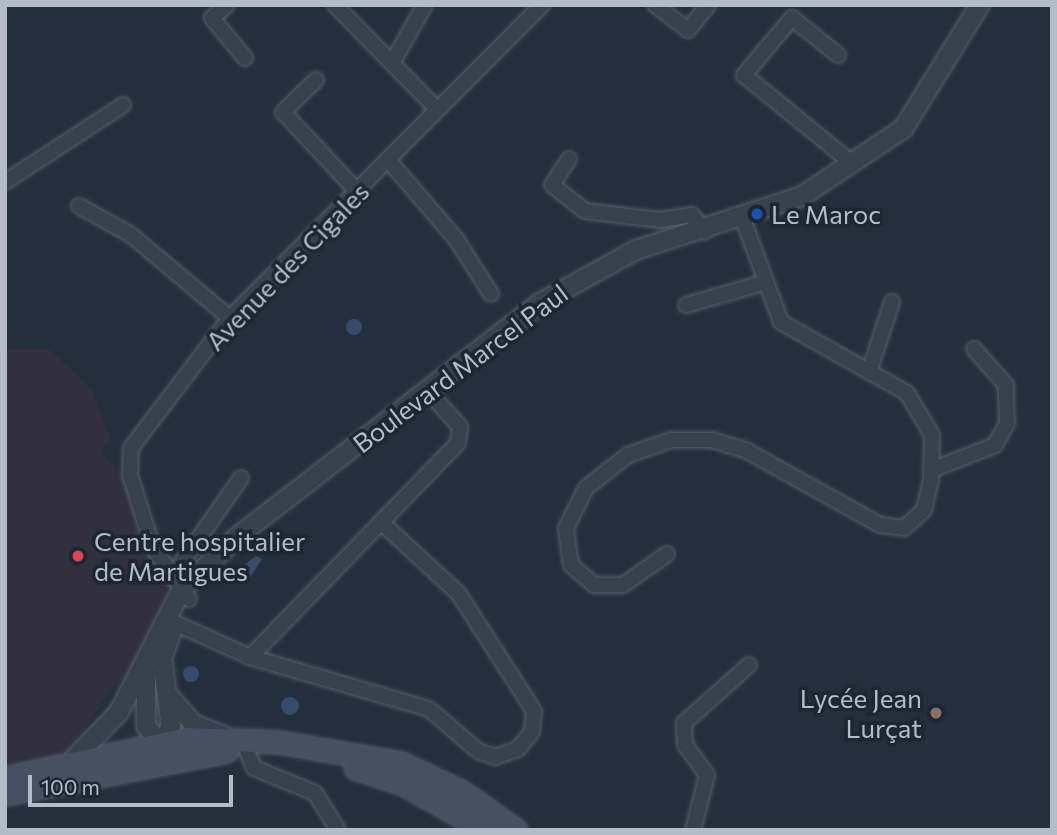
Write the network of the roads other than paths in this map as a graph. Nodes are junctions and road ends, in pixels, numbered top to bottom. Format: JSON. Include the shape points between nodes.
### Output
{"nodes":[{"id":1,"x":227,"y":5,"type":"edge"},
{"id":2,"x":335,"y":5,"type":"edge"},
{"id":3,"x":425,"y":5,"type":"edge"},
{"id":4,"x":541,"y":5,"type":"edge"},
{"id":5,"x":655,"y":5,"type":"edge"},
{"id":6,"x":708,"y":5,"type":"edge"},
{"id":7,"x":980,"y":5,"type":"edge"},
{"id":8,"x":838,"y":55,"type":"dead end"},
{"id":9,"x":245,"y":58,"type":"dead end"},
{"id":10,"x":392,"y":63,"type":"junction"},
{"id":11,"x":316,"y":79,"type":"dead end"},
{"id":12,"x":123,"y":105,"type":"dead end"},
{"id":13,"x":437,"y":109,"type":"junction"},
{"id":14,"x":569,"y":159,"type":"dead end"},
{"id":15,"x":389,"y":161,"type":"junction"},
{"id":16,"x":852,"y":163,"type":"junction"},
{"id":17,"x":5,"y":182,"type":"edge"},
{"id":18,"x":357,"y":191,"type":"junction"},
{"id":19,"x":79,"y":206,"type":"dead end"},
{"id":20,"x":743,"y":219,"type":"junction"},
{"id":21,"x":705,"y":232,"type":"junction"},
{"id":22,"x":766,"y":282,"type":"junction"},
{"id":23,"x":491,"y":294,"type":"dead end"},
{"id":24,"x":892,"y":302,"type":"dead end"},
{"id":25,"x":687,"y":305,"type":"dead end"},
{"id":26,"x":230,"y":318,"type":"junction"},
{"id":27,"x":974,"y":349,"type":"dead end"},
{"id":28,"x":869,"y":372,"type":"junction"},
{"id":29,"x":429,"y":392,"type":"junction"},
{"id":30,"x":931,"y":470,"type":"junction"},
{"id":31,"x":241,"y":478,"type":"dead end"},
{"id":32,"x":381,"y":522,"type":"junction"},
{"id":33,"x":667,"y":554,"type":"dead end"},
{"id":34,"x":181,"y":589,"type":"junction"},
{"id":35,"x":170,"y":621,"type":"junction"},
{"id":36,"x":250,"y":657,"type":"junction"},
{"id":37,"x":146,"y":659,"type":"junction"},
{"id":38,"x":750,"y":665,"type":"dead end"},
{"id":39,"x":165,"y":692,"type":"junction"},
{"id":40,"x":165,"y":748,"type":"junction"},
{"id":41,"x":247,"y":751,"type":"junction"},
{"id":42,"x":401,"y":763,"type":"junction"},
{"id":43,"x":77,"y":770,"type":"junction"},
{"id":44,"x":5,"y":778,"type":"edge"},
{"id":45,"x":5,"y":794,"type":"edge"},
{"id":46,"x":338,"y":830,"type":"edge"},
{"id":47,"x":485,"y":830,"type":"edge"},
{"id":48,"x":516,"y":830,"type":"edge"},
{"id":49,"x":693,"y":830,"type":"edge"}],
"edges":[{"from":1,"to":9,"type":"street","via":[[212,18]]},
{"from":2,"to":10,"type":"street"},
{"from":3,"to":10,"type":"street"},
{"from":4,"to":13,"type":"street","name":"Avenue des Cigales"},
{"from":5,"to":6,"type":"street","via":[[688,30]]},
{"from":7,"to":16,"type":"street","name":"Boulevard Marcel Paul","via":[[913,120]]},
{"from":8,"to":16,"type":"street","via":[[792,18],[744,75]]},
{"from":10,"to":13,"type":"street"},
{"from":11,"to":18,"type":"street","via":[[283,112]]},
{"from":12,"to":17,"type":"street"},
{"from":13,"to":15,"type":"street","name":"Avenue des Cigales"},
{"from":14,"to":21,"type":"street","via":[[552,185],[585,211],[660,219],[692,215]]},
{"from":15,"to":18,"type":"street","name":"Avenue des Cigales"},
{"from":15,"to":23,"type":"street","via":[[456,239]]},
{"from":16,"to":20,"type":"street","name":"Boulevard Marcel Paul","via":[[802,196]]},
{"from":18,"to":26,"type":"street","name":"Avenue des Cigales"},
{"from":19,"to":26,"type":"street","via":[[131,235]]},
{"from":20,"to":21,"type":"street","name":"Boulevard Marcel Paul"},
{"from":20,"to":22,"type":"street"},
{"from":21,"to":29,"type":"street","name":"Boulevard Marcel Paul","via":[[606,265],[538,304]]},
{"from":22,"to":25,"type":"street"},
{"from":22,"to":28,"type":"street","via":[[781,322]]},
{"from":24,"to":28,"type":"street"},
{"from":26,"to":34,"type":"street","name":"Avenue des Cigales","via":[[131,448],[130,475],[146,527]]},
{"from":27,"to":30,"type":"street","via":[[1006,385],[1007,423],[995,445]]},
{"from":28,"to":30,"type":"street","via":[[907,393],[932,435]]},
{"from":29,"to":32,"type":"street","via":[[462,434]]},
{"from":29,"to":34,"type":"street","name":"Boulevard Marcel Paul"},
{"from":30,"to":33,"type":"street","via":[[924,510],[904,528],[880,525],[747,452],[712,440],[671,440],[628,455],[586,488],[566,528],[571,565],[594,585],[622,585]]},
{"from":31,"to":34,"type":"street"},
{"from":32,"to":36,"type":"street"},
{"from":32,"to":36,"type":"street","via":[[459,594],[534,711],[532,732],[518,749],[495,757],[478,751],[429,709]]},
{"from":34,"to":35,"type":"street","name":"Boulevard Marcel Paul"},
{"from":35,"to":36,"type":"street"},
{"from":35,"to":37,"type":"street","name":"Boulevard Marcel Paul"},
{"from":35,"to":39,"type":"street","name":"Boulevard Marcel Paul","via":[[162,659]]},
{"from":37,"to":40,"type":"street","name":"Boulevard Marcel Paul","via":[[146,726]]},
{"from":37,"to":43,"type":"street","name":"Boulevard Marcel Paul","via":[[119,712]]},
{"from":38,"to":49,"type":"street","via":[[684,723],[685,745],[706,775]]},
{"from":39,"to":40,"type":"street","name":"Boulevard Marcel Paul"},
{"from":39,"to":42,"type":"street","via":[[193,724],[217,735],[307,738]]},
{"from":40,"to":41,"type":"main road"},
{"from":40,"to":42,"type":"main road","via":[[279,742]]},
{"from":40,"to":43,"type":"main road"},
{"from":41,"to":46,"type":"street","via":[[254,768],[315,793]]},
{"from":41,"to":47,"type":"main road","via":[[376,774],[435,799]]},
{"from":42,"to":48,"type":"main road","via":[[462,792]]},
{"from":43,"to":44,"type":"main road"},
{"from":43,"to":45,"type":"main road"}]}
